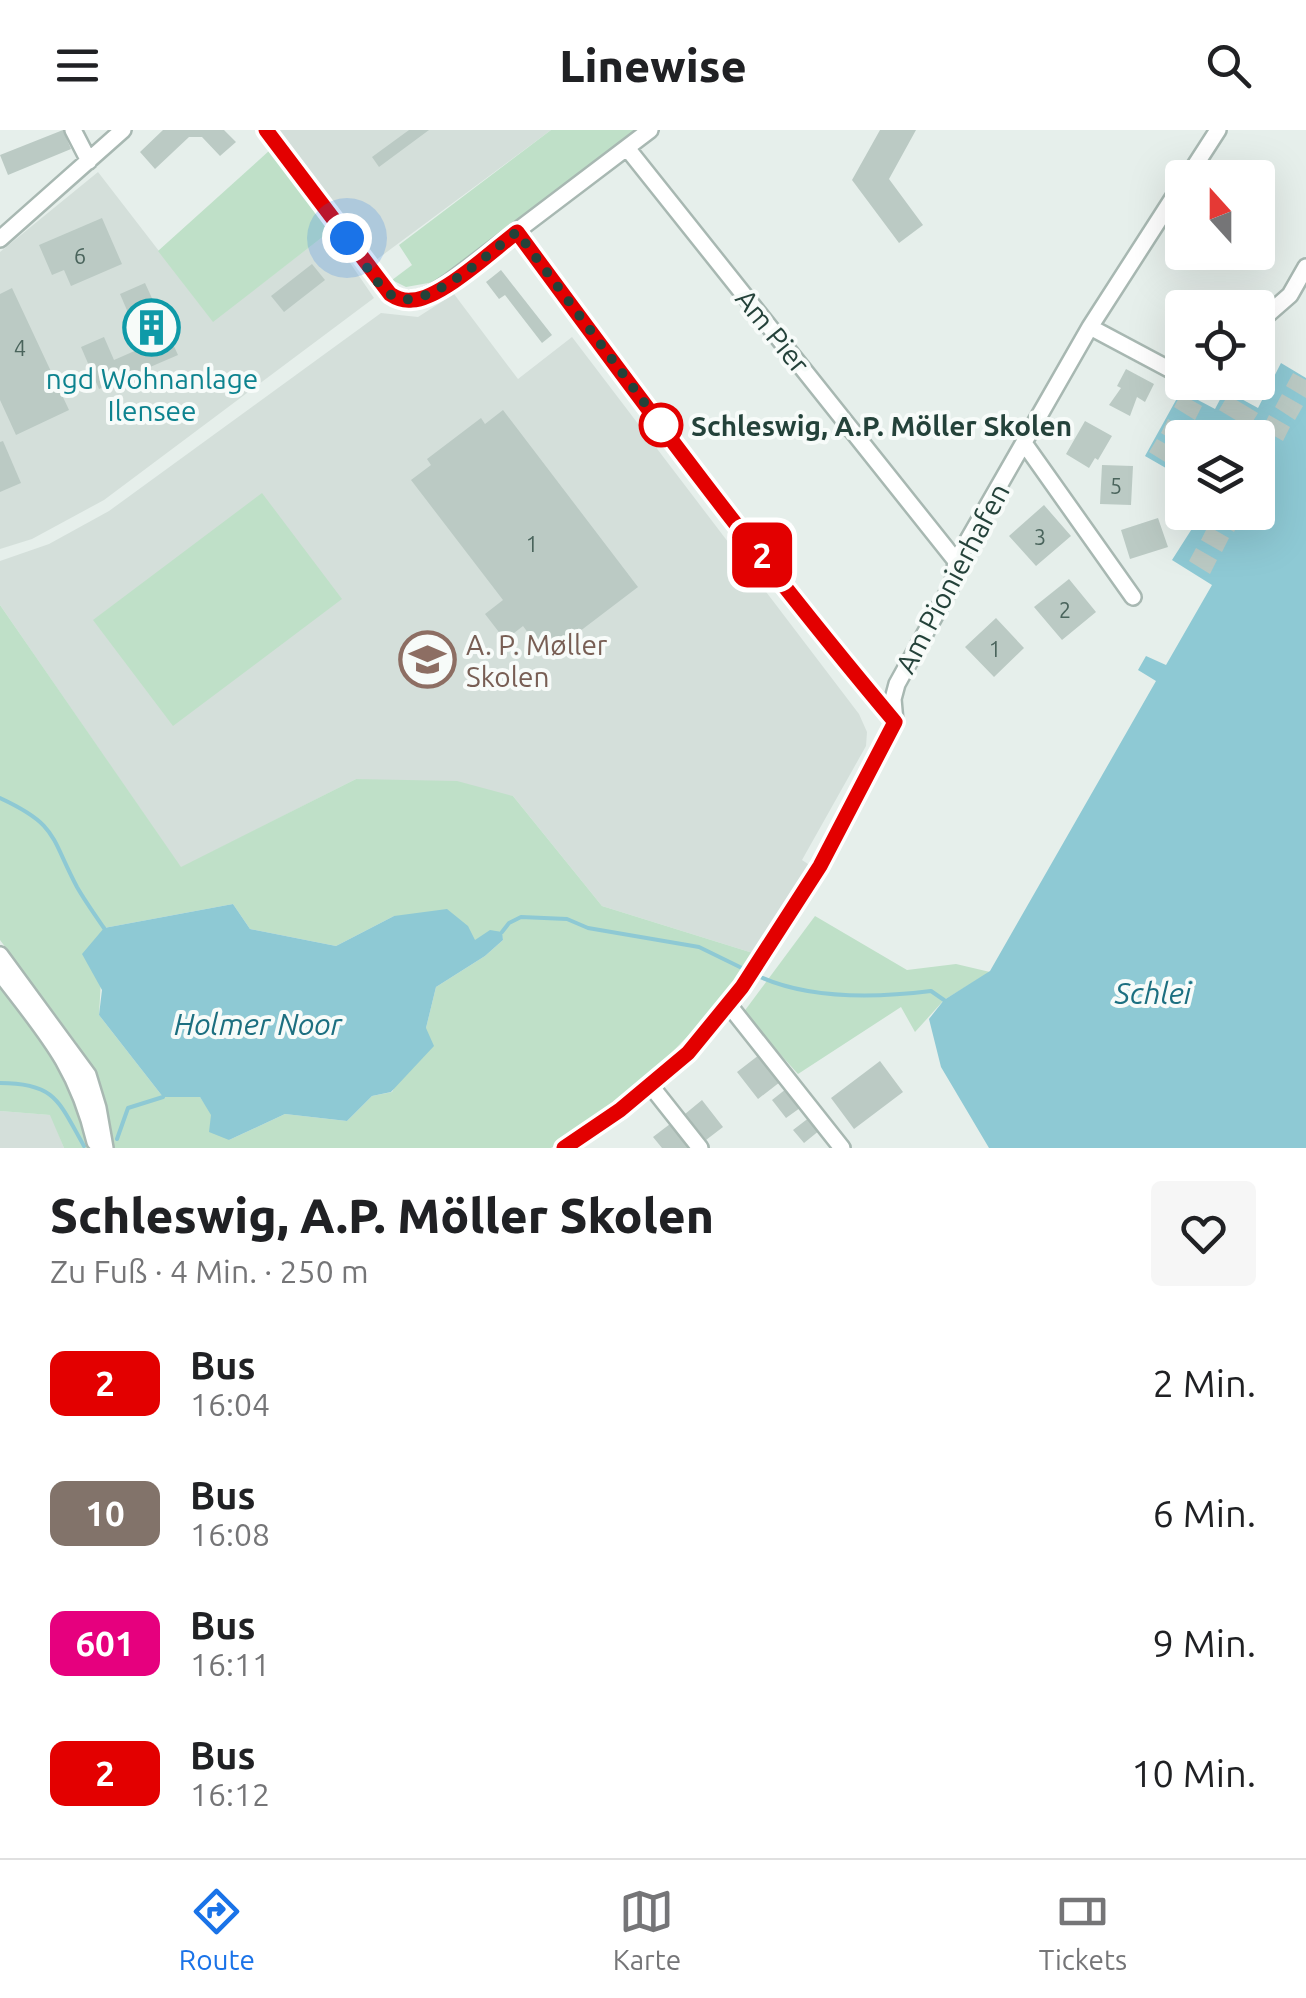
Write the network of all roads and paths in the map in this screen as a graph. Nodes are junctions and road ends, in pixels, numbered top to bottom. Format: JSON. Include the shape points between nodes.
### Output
{"nodes":[{"id":1,"x":73,"y":130,"type":"edge"},
{"id":2,"x":123,"y":130,"type":"edge"},
{"id":3,"x":266,"y":130,"type":"edge"},
{"id":4,"x":650,"y":130,"type":"edge"},
{"id":5,"x":1218,"y":130,"type":"edge"},
{"id":6,"x":627,"y":148,"type":"junction"},
{"id":7,"x":1199,"y":160,"type":"edge"},
{"id":8,"x":89,"y":161,"type":"junction"},
{"id":9,"x":1165,"y":210,"type":"edge"},
{"id":10,"x":517,"y":232,"type":"junction"},
{"id":11,"x":0,"y":240,"type":"edge"},
{"id":12,"x":1306,"y":267,"type":"edge"},
{"id":13,"x":1275,"y":309,"type":"edge"},
{"id":14,"x":1090,"y":327,"type":"junction"},
{"id":15,"x":1165,"y":367,"type":"edge"},
{"id":16,"x":1024,"y":443,"type":"junction"},
{"id":17,"x":956,"y":561,"type":"junction"},
{"id":18,"x":1133,"y":597,"type":"dead end"},
{"id":19,"x":895,"y":722,"type":"junction"},
{"id":20,"x":0,"y":955,"type":"edge"},
{"id":21,"x":0,"y":974,"type":"edge"},
{"id":22,"x":728,"y":1004,"type":"junction"},
{"id":23,"x":651,"y":1086,"type":"junction"},
{"id":24,"x":96,"y":1148,"type":"edge"},
{"id":25,"x":106,"y":1148,"type":"edge"},
{"id":26,"x":564,"y":1148,"type":"edge"},
{"id":27,"x":700,"y":1148,"type":"edge"},
{"id":28,"x":842,"y":1148,"type":"edge"}],
"edges":[{"from":1,"to":8,"type":"street"},
{"from":2,"to":8,"type":"street"},
{"from":3,"to":10,"type":"street","via":[[390,294],[430,296]]},
{"from":4,"to":6,"type":"street"},
{"from":5,"to":7,"type":"street"},
{"from":6,"to":10,"type":"street"},
{"from":6,"to":17,"type":"street","name":"Am Pier"},
{"from":8,"to":11,"type":"street"},
{"from":9,"to":14,"type":"street","name":"Am Pionierhafen"},
{"from":10,"to":19,"type":"street"},
{"from":12,"to":13,"type":"street"},
{"from":14,"to":15,"type":"street"},
{"from":14,"to":16,"type":"street","name":"Am Pionierhafen"},
{"from":16,"to":17,"type":"street","name":"Am Pionierhafen"},
{"from":16,"to":18,"type":"street"},
{"from":17,"to":19,"type":"street","name":"Am Pionierhafen","via":[[953,583],[897,684]]},
{"from":19,"to":22,"type":"street","name":"Am Pionierhafen","via":[[820,866]]},
{"from":20,"to":25,"type":"street","via":[[88,1075]]},
{"from":21,"to":24,"type":"street","via":[[68,1064]]},
{"from":22,"to":23,"type":"street","name":"Am Pionierhafen"},
{"from":22,"to":28,"type":"street"},
{"from":23,"to":26,"type":"street","name":"Am Pionierhafen"},
{"from":23,"to":27,"type":"street"}]}
